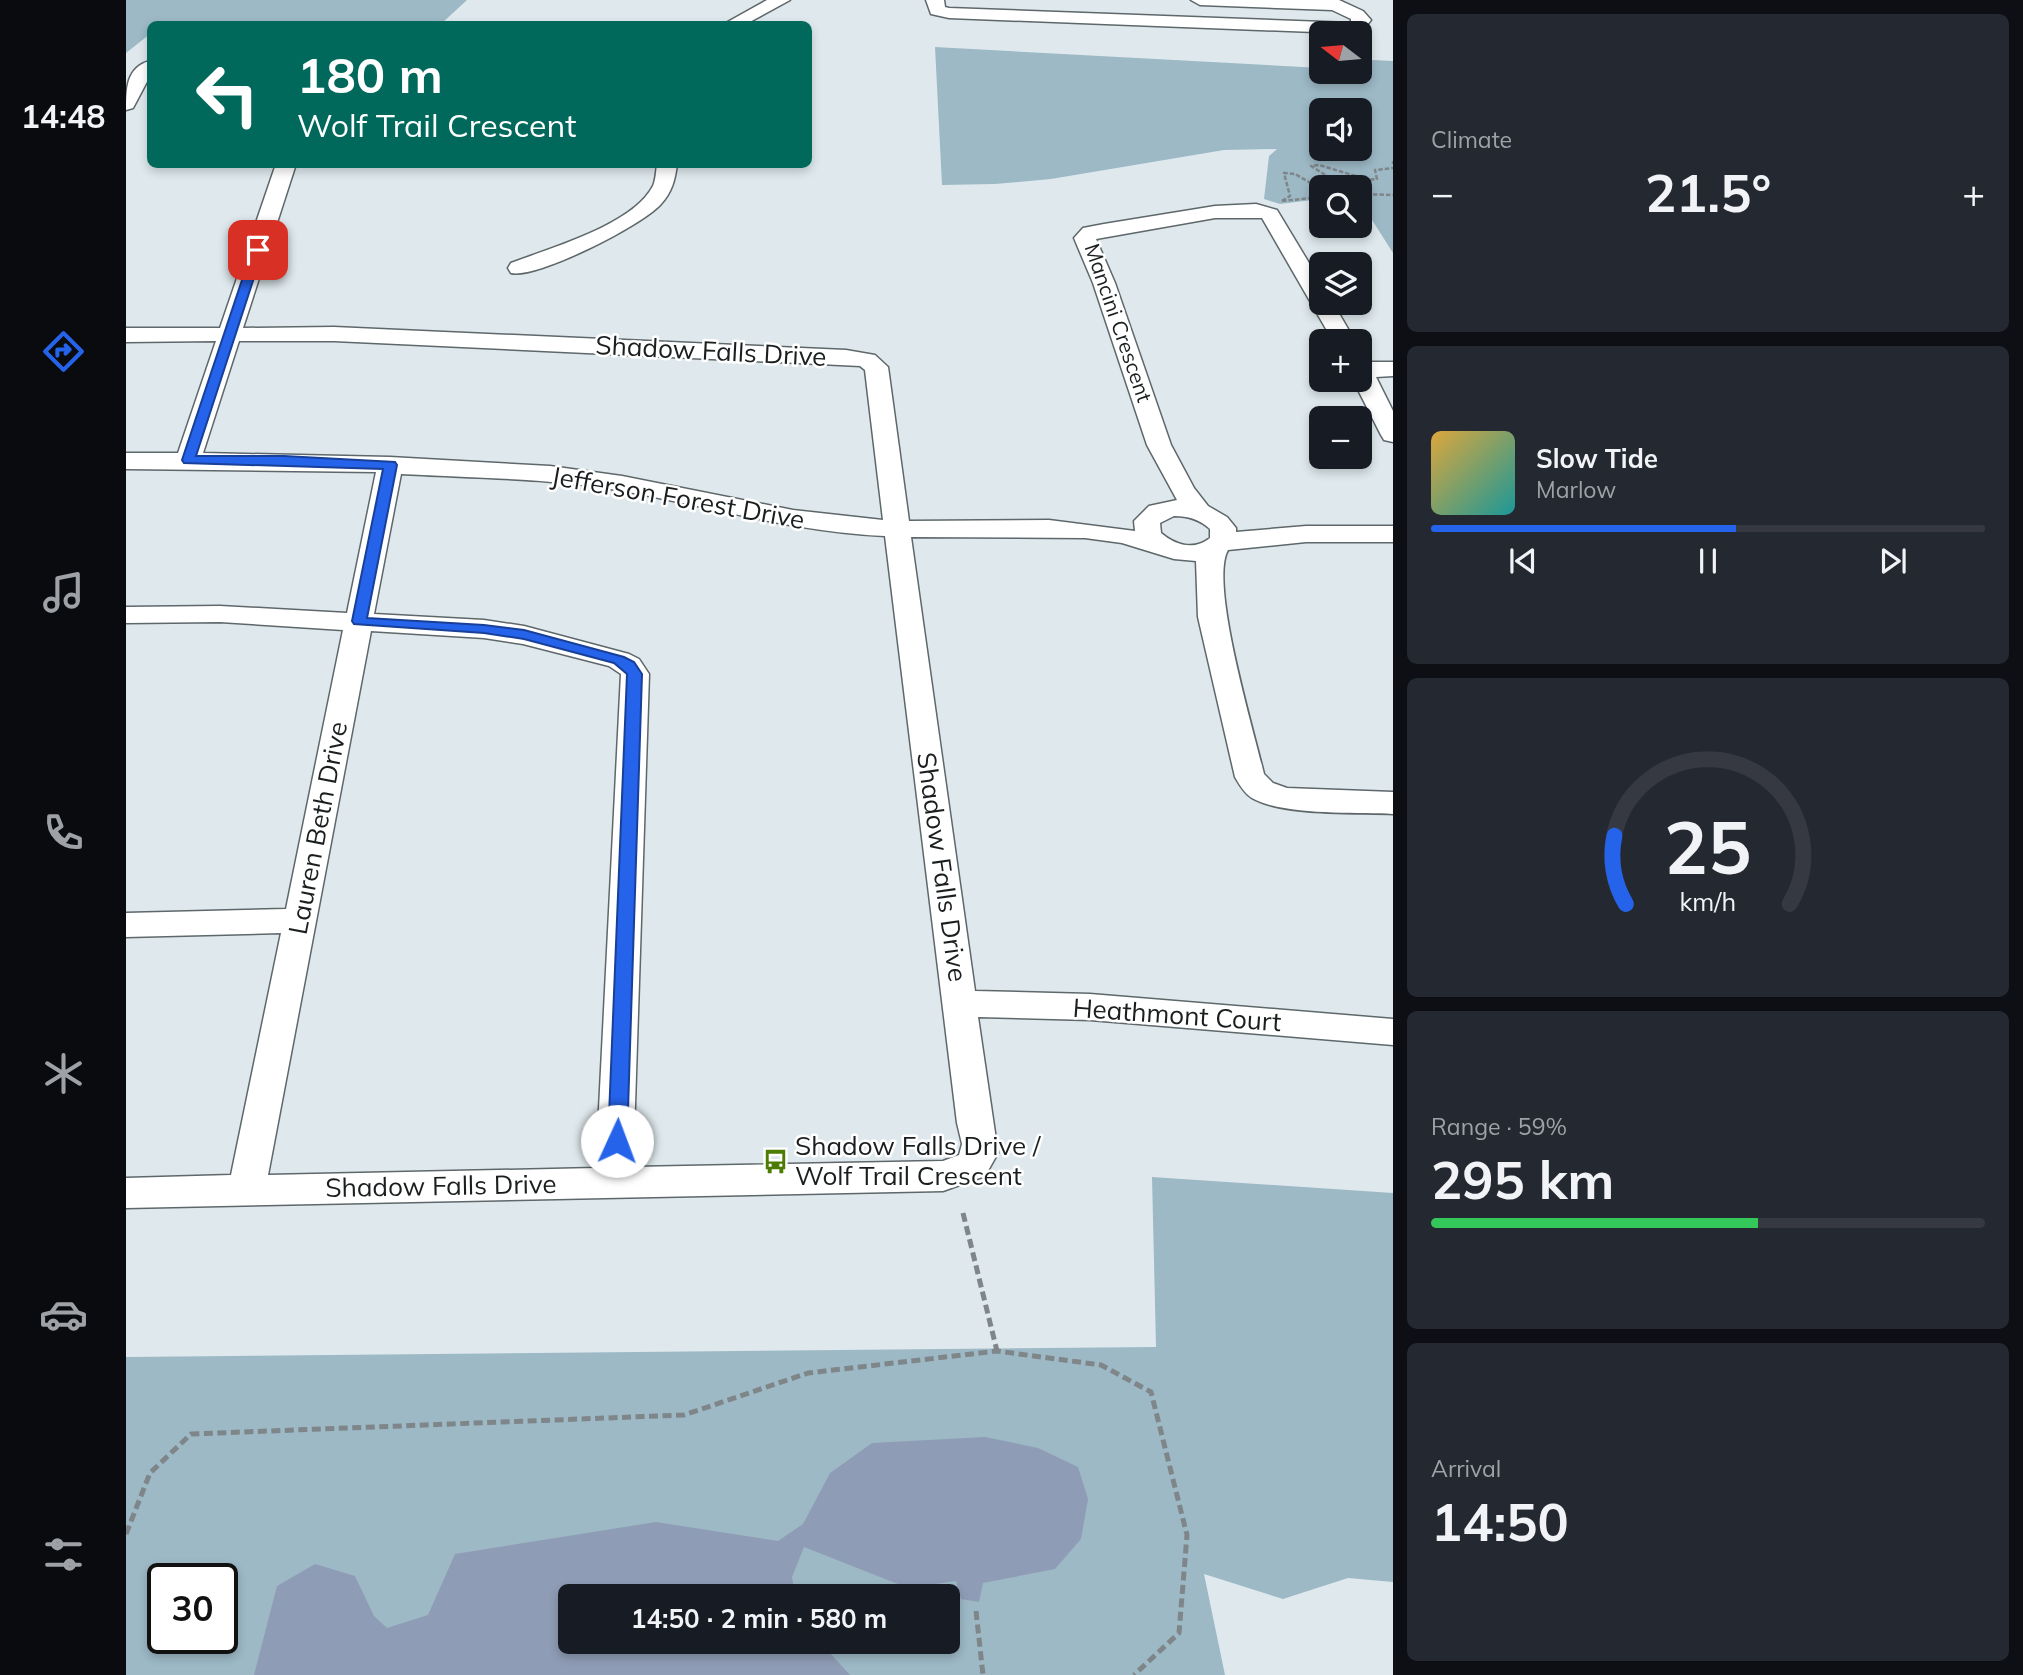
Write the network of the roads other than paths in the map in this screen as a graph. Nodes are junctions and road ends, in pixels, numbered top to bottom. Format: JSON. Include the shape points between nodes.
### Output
{"nodes":[{"id":1,"x":781,"y":0,"type":"edge"},
{"id":2,"x":935,"y":0,"type":"edge"},
{"id":3,"x":1200,"y":0,"type":"edge"},
{"id":4,"x":1331,"y":3,"type":"edge"},
{"id":5,"x":739,"y":21,"type":"edge"},
{"id":6,"x":147,"y":69,"type":"edge"},
{"id":7,"x":126,"y":104,"type":"edge"},
{"id":8,"x":285,"y":168,"type":"edge"},
{"id":9,"x":666,"y":168,"type":"edge"},
{"id":10,"x":519,"y":268,"type":"dead end"},
{"id":11,"x":1309,"y":280,"type":"edge"},
{"id":12,"x":229,"y":334,"type":"junction"},
{"id":13,"x":126,"y":335,"type":"edge"},
{"id":14,"x":1372,"y":369,"type":"edge"},
{"id":15,"x":1393,"y":369,"type":"edge"},
{"id":16,"x":1372,"y":392,"type":"edge"},
{"id":17,"x":1393,"y":435,"type":"edge"},
{"id":18,"x":1159,"y":445,"type":"junction"},
{"id":19,"x":188,"y":460,"type":"junction"},
{"id":20,"x":126,"y":461,"type":"edge"},
{"id":21,"x":390,"y":465,"type":"junction"},
{"id":22,"x":1155,"y":514,"type":"junction"},
{"id":23,"x":1205,"y":514,"type":"junction"},
{"id":24,"x":1062,"y":527,"type":"junction"},
{"id":25,"x":896,"y":528,"type":"junction"},
{"id":26,"x":1316,"y":533,"type":"junction"},
{"id":27,"x":1393,"y":534,"type":"edge"},
{"id":28,"x":1218,"y":545,"type":"junction"},
{"id":29,"x":1164,"y":547,"type":"junction"},
{"id":30,"x":126,"y":615,"type":"edge"},
{"id":31,"x":1212,"y":617,"type":"junction"},
{"id":32,"x":359,"y":621,"type":"junction"},
{"id":33,"x":1393,"y":803,"type":"edge"},
{"id":34,"x":300,"y":921,"type":"junction"},
{"id":35,"x":126,"y":925,"type":"edge"},
{"id":36,"x":962,"y":1004,"type":"junction"},
{"id":37,"x":1393,"y":1032,"type":"edge"},
{"id":38,"x":614,"y":1182,"type":"junction"},
{"id":39,"x":246,"y":1191,"type":"junction"},
{"id":40,"x":126,"y":1193,"type":"edge"}],
"edges":[{"from":1,"to":5,"type":"street"},
{"from":2,"to":4,"type":"street","via":[[937,10],[949,13],[1343,28],[1360,24],[1357,15]]},
{"from":3,"to":4,"type":"street"},
{"from":6,"to":7,"type":"street"},
{"from":8,"to":12,"type":"street"},
{"from":9,"to":10,"type":"street","via":[[664,186],[625,224]]},
{"from":11,"to":18,"type":"street","name":"Mancini Crescent","via":[[1270,214],[1261,209],[1091,233],[1085,238]]},
{"from":12,"to":13,"type":"street","name":"Shadow Falls Drive"},
{"from":12,"to":19,"type":"street"},
{"from":12,"to":25,"type":"street","name":"Shadow Falls Drive","via":[[403,336],[867,360],[876,367]]},
{"from":14,"to":15,"type":"street"},
{"from":16,"to":17,"type":"street"},
{"from":18,"to":22,"type":"street","name":"Mancini Crescent","via":[[1164,493]]},
{"from":18,"to":23,"type":"street","name":"Mancini Crescent","via":[[1182,490]]},
{"from":19,"to":20,"type":"street","name":"Jefferson Forest Drive"},
{"from":19,"to":21,"type":"street","name":"Jefferson Forest Drive"},
{"from":21,"to":25,"type":"street","name":"Jefferson Forest Drive","via":[[586,477],[784,518]]},
{"from":21,"to":32,"type":"street","name":"Lauren Beth Drive"},
{"from":22,"to":23,"type":"street","name":"Jefferson Forest Drive","via":[[1173,508]]},
{"from":22,"to":24,"type":"street","name":"Jefferson Forest Drive","via":[[1116,523]]},
{"from":22,"to":29,"type":"street","name":"Mancini Crescent","via":[[1147,521],[1147,531]]},
{"from":23,"to":26,"type":"street"},
{"from":23,"to":28,"type":"street","name":"Mancini Crescent","via":[[1224,531]]},
{"from":24,"to":25,"type":"street","name":"Jefferson Forest Drive"},
{"from":24,"to":29,"type":"street","name":"Jefferson Forest Drive","via":[[1118,534]]},
{"from":25,"to":36,"type":"street","name":"Shadow Falls Drive"},
{"from":26,"to":27,"type":"street"},
{"from":26,"to":28,"type":"street","via":[[1248,537]]},
{"from":28,"to":29,"type":"street","name":"Jefferson Forest Drive","via":[[1192,553]]},
{"from":28,"to":31,"type":"street","via":[[1207,569],[1214,601]]},
{"from":29,"to":31,"type":"street","via":[[1190,575]]},
{"from":30,"to":32,"type":"street"},
{"from":31,"to":33,"type":"street","via":[[1250,777],[1262,790],[1285,798]]},
{"from":32,"to":34,"type":"street","name":"Lauren Beth Drive"},
{"from":32,"to":38,"type":"street","via":[[524,635],[619,660],[635,674]]},
{"from":34,"to":35,"type":"street"},
{"from":34,"to":39,"type":"street","name":"Lauren Beth Drive"},
{"from":36,"to":37,"type":"street","name":"Heathmont Court","via":[[1090,1007]]},
{"from":36,"to":38,"type":"street","name":"Shadow Falls Drive","via":[[975,1123],[983,1141],[977,1161],[964,1172]]},
{"from":38,"to":39,"type":"street","name":"Shadow Falls Drive"},
{"from":39,"to":40,"type":"street","name":"Shadow Falls Drive"}]}
